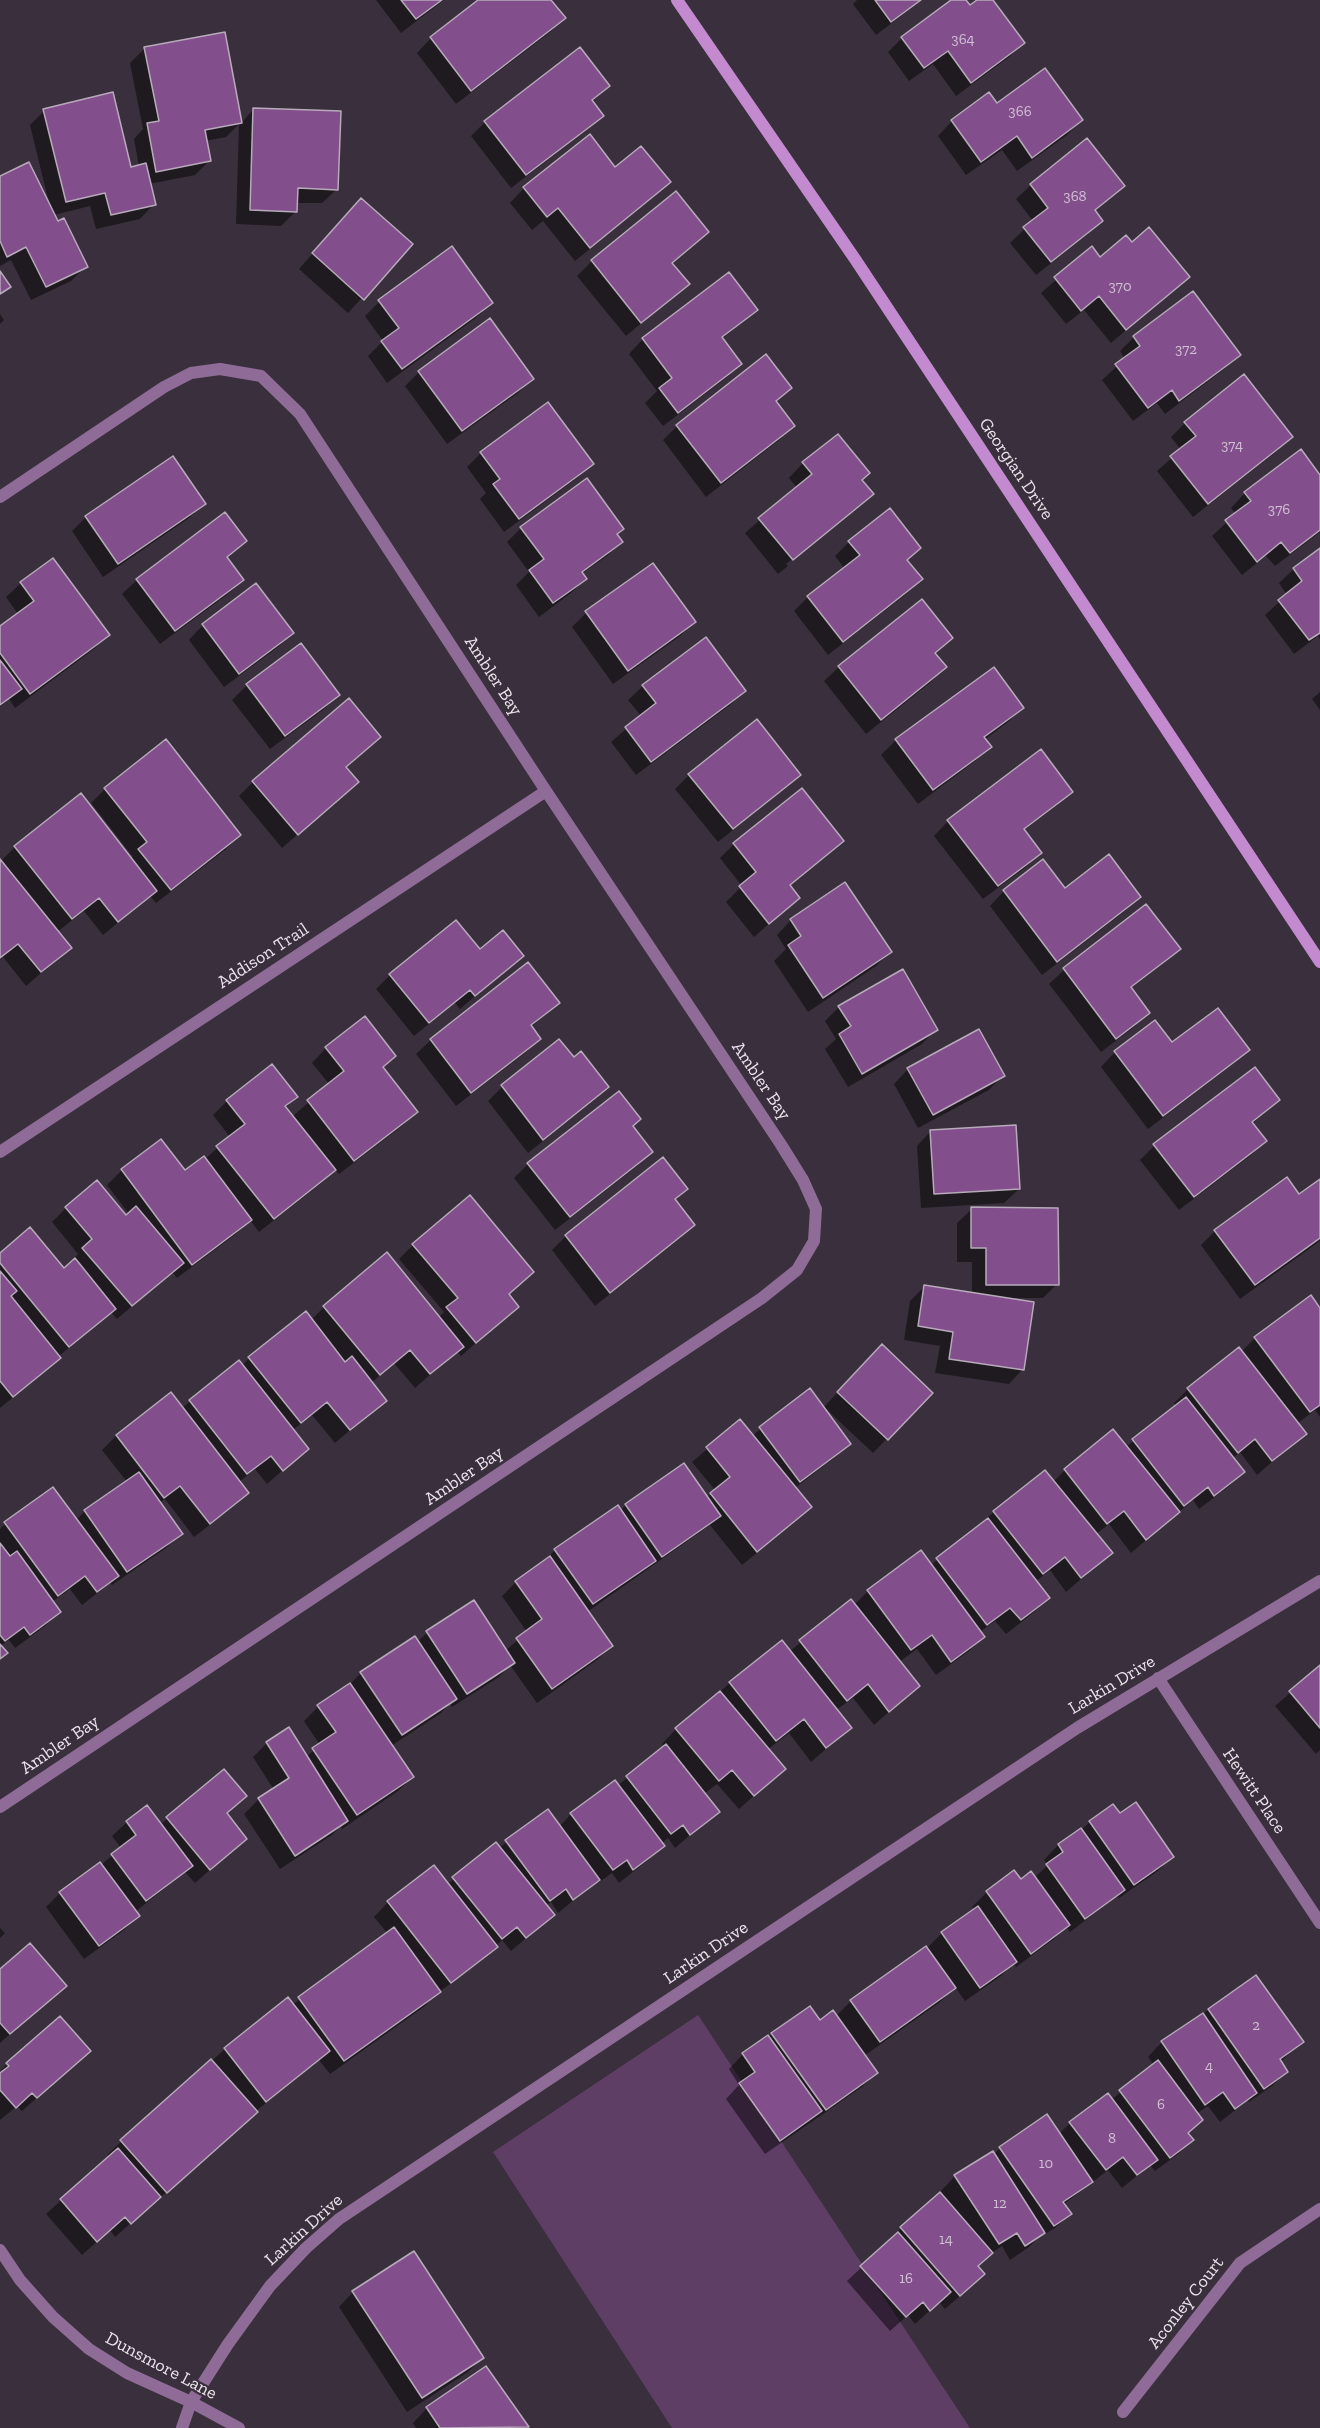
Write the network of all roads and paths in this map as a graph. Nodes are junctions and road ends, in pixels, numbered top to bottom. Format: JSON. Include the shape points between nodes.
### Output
{"nodes":[{"id":1,"x":677,"y":0,"type":"edge"},
{"id":2,"x":0,"y":497,"type":"edge"},
{"id":3,"x":546,"y":791,"type":"junction"},
{"id":4,"x":1320,"y":962,"type":"edge"},
{"id":5,"x":0,"y":1152,"type":"edge"},
{"id":6,"x":1320,"y":1581,"type":"edge"},
{"id":7,"x":1158,"y":1678,"type":"junction"},
{"id":8,"x":0,"y":1807,"type":"edge"},
{"id":9,"x":1320,"y":1923,"type":"edge"},
{"id":10,"x":1320,"y":2209,"type":"edge"},
{"id":11,"x":0,"y":2250,"type":"edge"},
{"id":12,"x":191,"y":2402,"type":"junction"},
{"id":13,"x":1123,"y":2412,"type":"dead end"},
{"id":14,"x":182,"y":2428,"type":"edge"},
{"id":15,"x":239,"y":2428,"type":"edge"}],
"edges":[{"from":1,"to":4,"type":"main road","name":"Georgian Drive","via":[[855,259]]},
{"from":2,"to":3,"type":"street","name":"Ambler Bay","via":[[191,373],[220,369],[261,376],[300,414]]},
{"from":3,"to":5,"type":"street","name":"Addison Trail"},
{"from":3,"to":8,"type":"street","name":"Ambler Bay","via":[[803,1180],[816,1209],[814,1241],[797,1270],[762,1298]]},
{"from":6,"to":7,"type":"street","name":"Larkin Drive"},
{"from":7,"to":9,"type":"street","name":"Hewitt Place"},
{"from":7,"to":12,"type":"street","name":"Larkin Drive","via":[[1067,1734],[346,2214],[270,2286]]},
{"from":10,"to":13,"type":"street","name":"Aconley Court","via":[[1240,2263]]},
{"from":11,"to":12,"type":"street","name":"Dunsmore Lane","via":[[20,2280],[89,2349],[127,2373]]},
{"from":12,"to":14,"type":"street","name":"Larkin Drive"},
{"from":12,"to":15,"type":"street","name":"Dunsmore Lane"}]}
